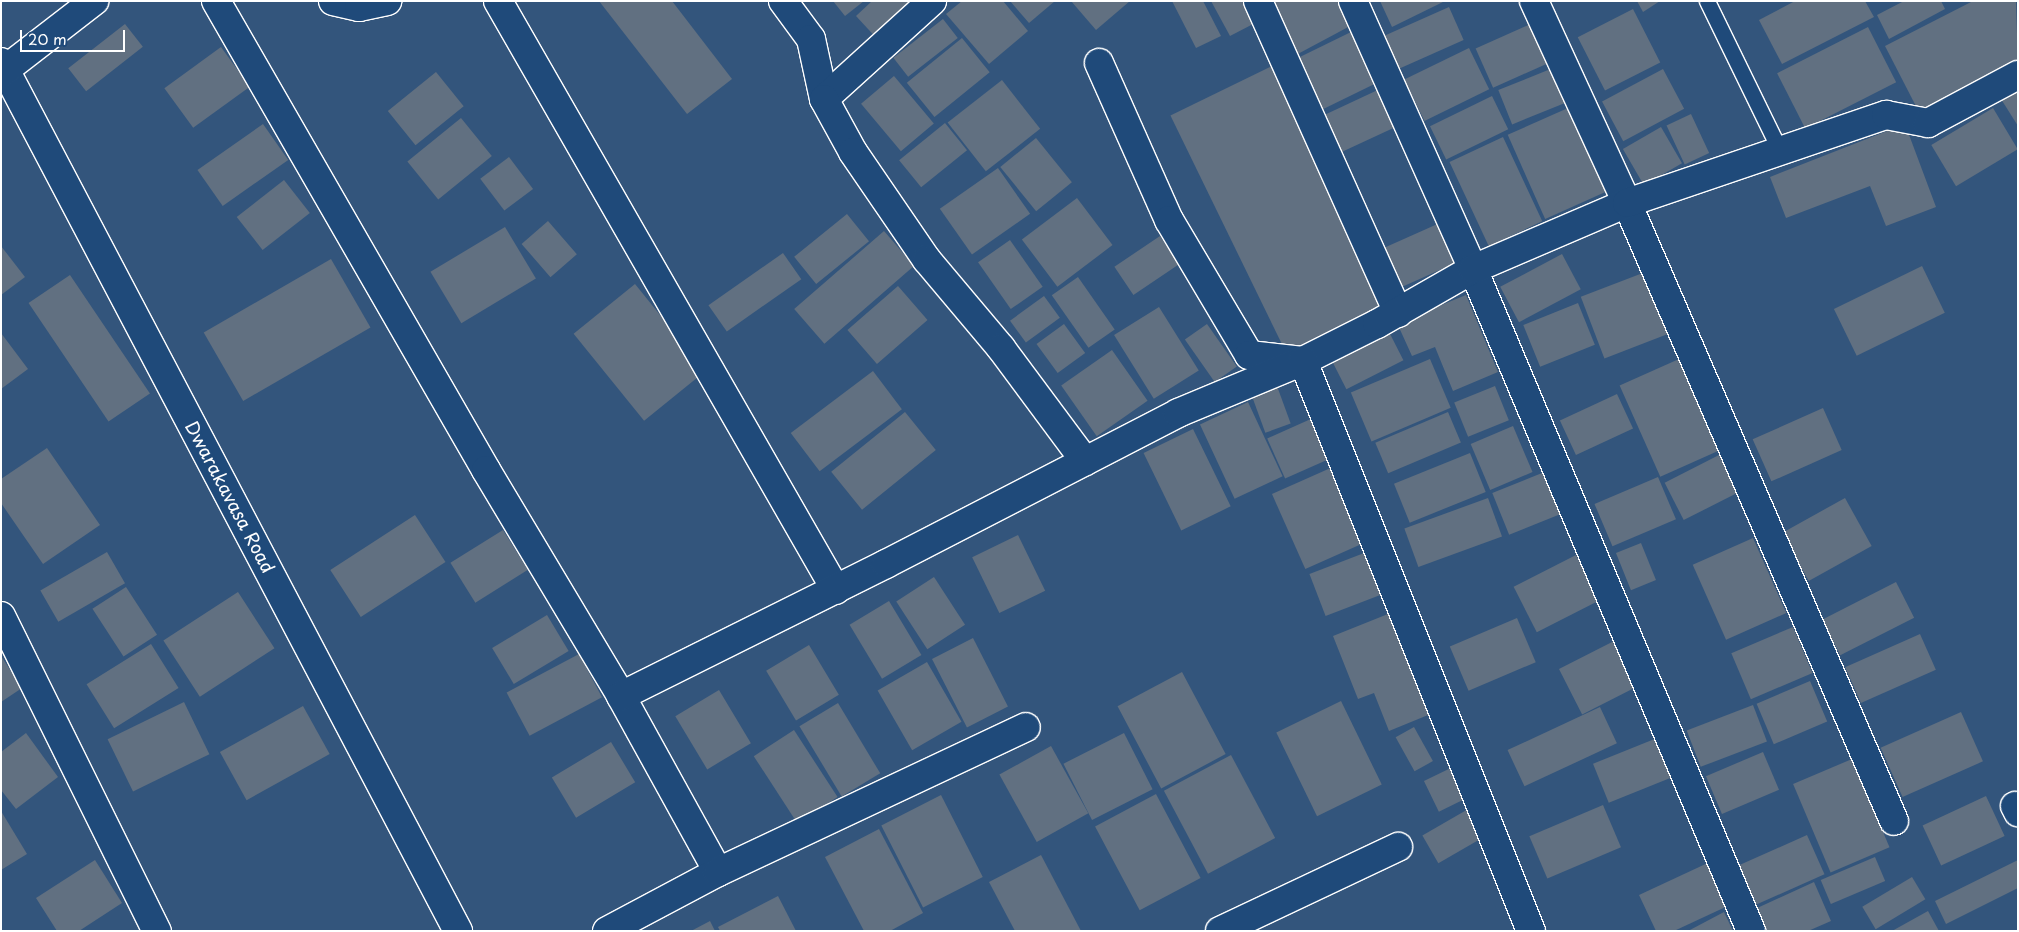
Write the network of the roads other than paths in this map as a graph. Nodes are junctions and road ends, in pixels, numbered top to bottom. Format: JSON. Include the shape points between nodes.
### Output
{"nodes":[{"id":1,"x":94,"y":1,"type":"edge"},
{"id":2,"x":216,"y":1,"type":"edge"},
{"id":3,"x":333,"y":1,"type":"edge"},
{"id":4,"x":387,"y":1,"type":"edge"},
{"id":5,"x":498,"y":1,"type":"edge"},
{"id":6,"x":783,"y":1,"type":"edge"},
{"id":7,"x":932,"y":1,"type":"edge"},
{"id":8,"x":1258,"y":1,"type":"edge"},
{"id":9,"x":1352,"y":1,"type":"edge"},
{"id":10,"x":1534,"y":1,"type":"edge"},
{"id":11,"x":1707,"y":1,"type":"edge"},
{"id":12,"x":1099,"y":63,"type":"dead end"},
{"id":13,"x":3,"y":68,"type":"edge"},
{"id":14,"x":2018,"y":75,"type":"edge"},
{"id":15,"x":824,"y":99,"type":"junction"},
{"id":16,"x":1780,"y":151,"type":"junction"},
{"id":17,"x":1627,"y":203,"type":"junction"},
{"id":18,"x":1473,"y":269,"type":"junction"},
{"id":19,"x":1398,"y":313,"type":"junction"},
{"id":20,"x":1303,"y":361,"type":"junction"},
{"id":21,"x":1085,"y":461,"type":"junction"},
{"id":22,"x":836,"y":590,"type":"junction"},
{"id":23,"x":1,"y":616,"type":"edge"},
{"id":24,"x":621,"y":696,"type":"junction"},
{"id":25,"x":1026,"y":726,"type":"dead end"},
{"id":26,"x":1894,"y":821,"type":"dead end"},
{"id":27,"x":1398,"y":847,"type":"dead end"},
{"id":28,"x":718,"y":872,"type":"junction"},
{"id":29,"x":156,"y":931,"type":"edge"},
{"id":30,"x":458,"y":931,"type":"edge"},
{"id":31,"x":606,"y":931,"type":"edge"},
{"id":32,"x":1220,"y":931,"type":"edge"},
{"id":33,"x":1531,"y":931,"type":"edge"},
{"id":34,"x":1751,"y":931,"type":"edge"}],
"edges":[{"from":1,"to":13,"type":"street"},
{"from":2,"to":24,"type":"street","via":[[486,470]]},
{"from":3,"to":4,"type":"street","via":[[359,7]]},
{"from":5,"to":22,"type":"street"},
{"from":6,"to":15,"type":"street","via":[[811,39]]},
{"from":7,"to":15,"type":"street"},
{"from":8,"to":19,"type":"street"},
{"from":9,"to":18,"type":"street"},
{"from":10,"to":17,"type":"street"},
{"from":11,"to":16,"type":"lane"},
{"from":12,"to":20,"type":"street","via":[[1169,220],[1249,355]]},
{"from":13,"to":30,"type":"street","name":"Dwarakavasa Road"},
{"from":14,"to":16,"type":"street","via":[[1928,123],[1886,115]]},
{"from":15,"to":21,"type":"street","via":[[853,152],[927,260],[1001,348]]},
{"from":16,"to":17,"type":"street"},
{"from":17,"to":18,"type":"street"},
{"from":17,"to":26,"type":"street"},
{"from":18,"to":19,"type":"street"},
{"from":18,"to":34,"type":"street"},
{"from":19,"to":20,"type":"street"},
{"from":20,"to":21,"type":"street","via":[[1178,412]]},
{"from":20,"to":33,"type":"street"},
{"from":21,"to":22,"type":"street"},
{"from":22,"to":24,"type":"street"},
{"from":23,"to":29,"type":"street"},
{"from":24,"to":28,"type":"street"},
{"from":25,"to":28,"type":"street"},
{"from":27,"to":32,"type":"street"},
{"from":28,"to":31,"type":"street"}]}
